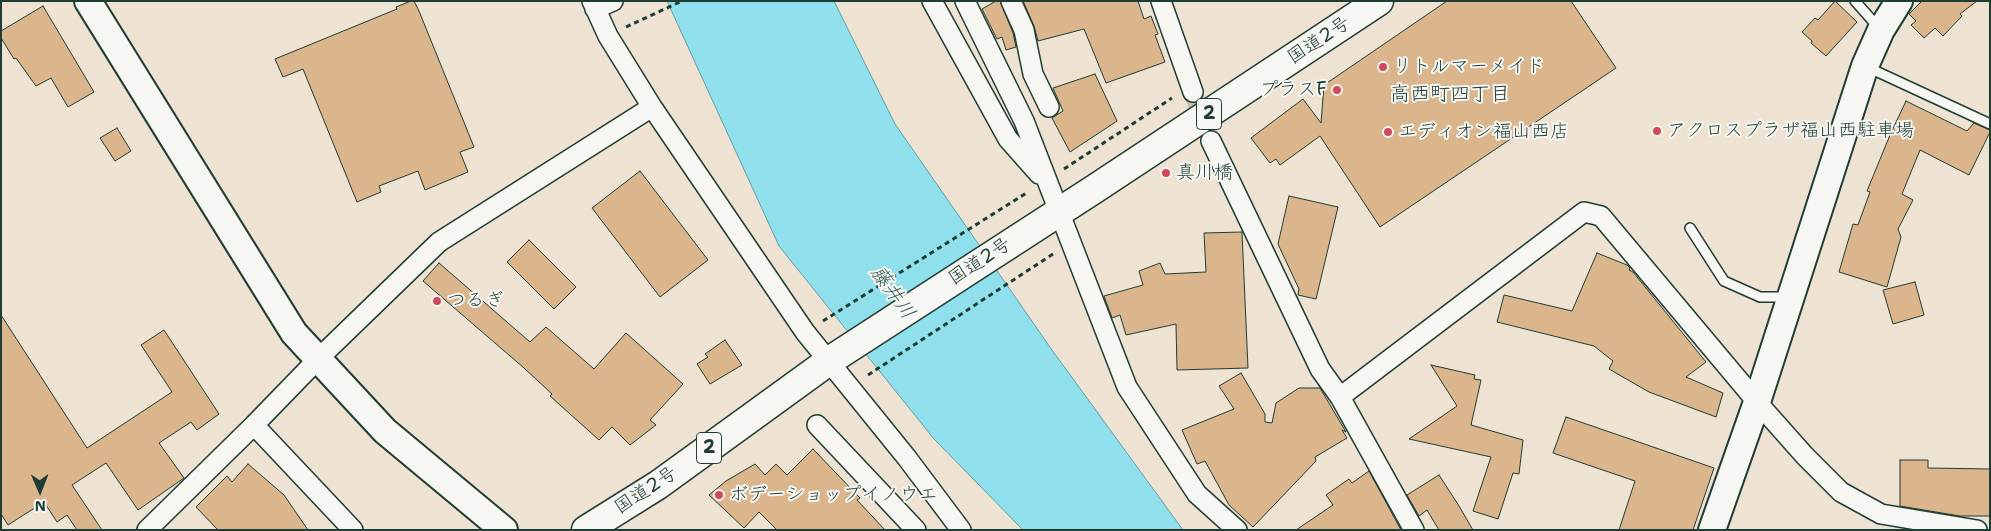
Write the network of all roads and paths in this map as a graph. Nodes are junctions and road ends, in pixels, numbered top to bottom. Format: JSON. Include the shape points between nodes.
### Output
{"nodes":[{"id":1,"x":88,"y":1,"type":"edge"},
{"id":2,"x":613,"y":1,"type":"edge"},
{"id":3,"x":682,"y":1,"type":"edge"},
{"id":4,"x":932,"y":1,"type":"edge"},
{"id":5,"x":966,"y":1,"type":"edge"},
{"id":6,"x":1011,"y":1,"type":"edge"},
{"id":7,"x":1161,"y":1,"type":"edge"},
{"id":8,"x":1379,"y":1,"type":"edge"},
{"id":9,"x":1855,"y":1,"type":"edge"},
{"id":10,"x":1899,"y":1,"type":"edge"},
{"id":11,"x":593,"y":5,"type":"edge"},
{"id":12,"x":1881,"y":30,"type":"junction"},
{"id":13,"x":608,"y":36,"type":"junction"},
{"id":14,"x":1865,"y":66,"type":"junction"},
{"id":15,"x":1032,"y":74,"type":"junction"},
{"id":16,"x":1192,"y":88,"type":"joint"},
{"id":17,"x":1009,"y":92,"type":"junction"},
{"id":18,"x":652,"y":107,"type":"junction"},
{"id":19,"x":1049,"y":107,"type":"dead end"},
{"id":20,"x":1990,"y":124,"type":"edge"},
{"id":21,"x":1211,"y":141,"type":"tunnel mouth"},
{"id":22,"x":1046,"y":181,"type":"junction"},
{"id":23,"x":1048,"y":218,"type":"junction"},
{"id":24,"x":1690,"y":228,"type":"dead end"},
{"id":25,"x":1071,"y":242,"type":"junction"},
{"id":26,"x":1791,"y":296,"type":"junction"},
{"id":27,"x":805,"y":332,"type":"junction"},
{"id":28,"x":318,"y":359,"type":"junction"},
{"id":29,"x":829,"y":361,"type":"junction"},
{"id":30,"x":850,"y":387,"type":"junction"},
{"id":31,"x":1340,"y":396,"type":"junction"},
{"id":32,"x":1757,"y":402,"type":"junction"},
{"id":33,"x":254,"y":425,"type":"junction"},
{"id":34,"x":816,"y":425,"type":"dead end"},
{"id":35,"x":1880,"y":522,"type":"edge"},
{"id":36,"x":147,"y":530,"type":"edge"},
{"id":37,"x":353,"y":530,"type":"edge"},
{"id":38,"x":504,"y":530,"type":"edge"},
{"id":39,"x":586,"y":530,"type":"edge"},
{"id":40,"x":916,"y":530,"type":"edge"},
{"id":41,"x":961,"y":530,"type":"edge"},
{"id":42,"x":1237,"y":530,"type":"edge"},
{"id":43,"x":1414,"y":530,"type":"edge"},
{"id":44,"x":1712,"y":530,"type":"edge"},
{"id":45,"x":1977,"y":530,"type":"edge"}],
"edges":[{"from":1,"to":28,"type":"street","via":[[294,333]]},
{"from":2,"to":11,"type":"street"},
{"from":3,"to":13,"type":"path"},
{"from":4,"to":22,"type":"street","via":[[1008,139]]},
{"from":5,"to":17,"type":"street"},
{"from":6,"to":15,"type":"street","via":[[1024,30]]},
{"from":7,"to":16,"type":"street"},
{"from":8,"to":23,"type":"highway","name":"国道2号","number":"2"},
{"from":9,"to":12,"type":"lane"},
{"from":10,"to":12,"type":"street"},
{"from":11,"to":13,"type":"street"},
{"from":12,"to":14,"type":"street"},
{"from":13,"to":18,"type":"street"},
{"from":14,"to":20,"type":"lane"},
{"from":14,"to":26,"type":"street"},
{"from":15,"to":17,"type":"street"},
{"from":15,"to":19,"type":"street"},
{"from":16,"to":22,"type":"path"},
{"from":17,"to":22,"type":"street"},
{"from":18,"to":27,"type":"street"},
{"from":18,"to":28,"type":"street","via":[[439,242]]},
{"from":21,"to":31,"type":"street","via":[[1320,369]]},
{"from":22,"to":23,"type":"street"},
{"from":22,"to":27,"type":"path"},
{"from":23,"to":25,"type":"street"},
{"from":23,"to":29,"type":"highway","name":"国道2号","number":"2"},
{"from":24,"to":26,"type":"lane","via":[[1724,281],[1760,297]]},
{"from":25,"to":30,"type":"path"},
{"from":25,"to":42,"type":"street","via":[[1127,387],[1197,494]]},
{"from":26,"to":32,"type":"street"},
{"from":27,"to":29,"type":"street"},
{"from":28,"to":33,"type":"street"},
{"from":28,"to":38,"type":"street","via":[[385,431]]},
{"from":29,"to":30,"type":"street"},
{"from":29,"to":39,"type":"highway","name":"国道2号","number":"2","via":[[658,485]]},
{"from":30,"to":41,"type":"street"},
{"from":31,"to":32,"type":"street","via":[[1584,212],[1601,216]]},
{"from":31,"to":43,"type":"street"},
{"from":32,"to":35,"type":"street","via":[[1840,492]]},
{"from":32,"to":44,"type":"street"},
{"from":33,"to":36,"type":"street"},
{"from":33,"to":37,"type":"street"},
{"from":34,"to":40,"type":"street"},
{"from":35,"to":45,"type":"street"}]}
